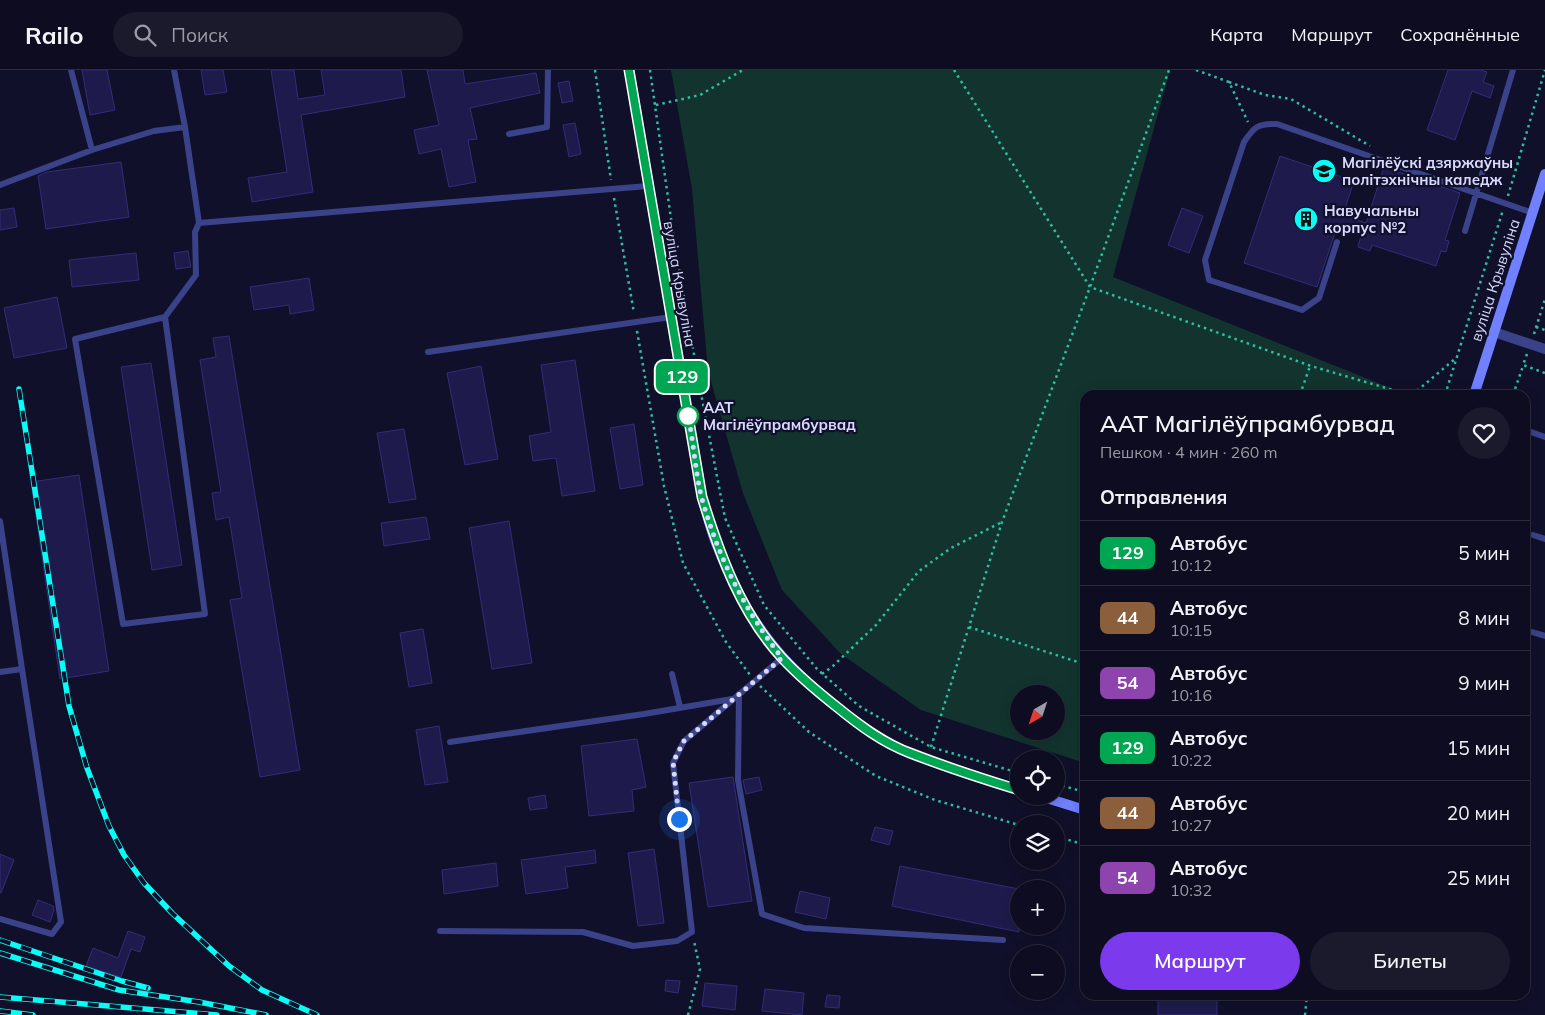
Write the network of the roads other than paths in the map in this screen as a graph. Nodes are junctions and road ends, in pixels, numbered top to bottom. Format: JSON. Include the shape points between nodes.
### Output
{"nodes":[{"id":1,"x":71,"y":70,"type":"edge"},
{"id":2,"x":174,"y":70,"type":"edge"},
{"id":3,"x":548,"y":70,"type":"edge"},
{"id":4,"x":629,"y":70,"type":"edge"},
{"id":5,"x":1513,"y":70,"type":"edge"},
{"id":6,"x":185,"y":127,"type":"junction"},
{"id":7,"x":509,"y":134,"type":"dead end"},
{"id":8,"x":92,"y":150,"type":"junction"},
{"id":9,"x":1545,"y":174,"type":"edge"},
{"id":10,"x":0,"y":185,"type":"edge"},
{"id":11,"x":648,"y":186,"type":"junction"},
{"id":12,"x":1477,"y":193,"type":"junction"},
{"id":13,"x":1533,"y":213,"type":"junction"},
{"id":14,"x":199,"y":223,"type":"junction"},
{"id":15,"x":1464,"y":231,"type":"dead end"},
{"id":16,"x":1337,"y":242,"type":"dead end"},
{"id":17,"x":166,"y":317,"type":"junction"},
{"id":18,"x":671,"y":317,"type":"junction"},
{"id":19,"x":1494,"y":332,"type":"junction"},
{"id":20,"x":1545,"y":349,"type":"edge"},
{"id":21,"x":428,"y":352,"type":"dead end"},
{"id":22,"x":1476,"y":390,"type":"edge"},
{"id":23,"x":1530,"y":432,"type":"edge"},
{"id":24,"x":1545,"y":436,"type":"edge"},
{"id":25,"x":0,"y":521,"type":"edge"},
{"id":26,"x":1533,"y":535,"type":"dead end"},
{"id":27,"x":1545,"y":539,"type":"edge"},
{"id":28,"x":1530,"y":632,"type":"edge"},
{"id":29,"x":1545,"y":636,"type":"edge"},
{"id":30,"x":782,"y":658,"type":"junction"},
{"id":31,"x":22,"y":669,"type":"junction"},
{"id":32,"x":0,"y":672,"type":"edge"},
{"id":33,"x":672,"y":674,"type":"dead end"},
{"id":34,"x":739,"y":694,"type":"junction"},
{"id":35,"x":733,"y":698,"type":"junction"},
{"id":36,"x":680,"y":707,"type":"junction"},
{"id":37,"x":450,"y":742,"type":"dead end"},
{"id":38,"x":1010,"y":787,"type":"edge"},
{"id":39,"x":1065,"y":804,"type":"edge"},
{"id":40,"x":1080,"y":808,"type":"edge"},
{"id":41,"x":0,"y":919,"type":"edge"},
{"id":42,"x":440,"y":931,"type":"dead end"},
{"id":43,"x":1004,"y":940,"type":"dead end"}],
"edges":[{"from":1,"to":8,"type":"lane"},
{"from":2,"to":6,"type":"lane"},
{"from":3,"to":7,"type":"lane","via":[[547,127]]},
{"from":4,"to":11,"type":"main road","name":"вуліца Крывуліна"},
{"from":5,"to":12,"type":"lane"},
{"from":6,"to":8,"type":"lane","via":[[154,131]]},
{"from":6,"to":14,"type":"lane"},
{"from":8,"to":10,"type":"lane"},
{"from":9,"to":13,"type":"main road","name":"вуліца Крывуліна"},
{"from":11,"to":14,"type":"lane"},
{"from":11,"to":18,"type":"main road","name":"вуліца Крывуліна"},
{"from":12,"to":13,"type":"lane"},
{"from":12,"to":15,"type":"lane"},
{"from":12,"to":16,"type":"lane","via":[[1277,124],[1264,123],[1252,130],[1244,142],[1205,260],[1209,280],[1302,310],[1320,298]]},
{"from":13,"to":19,"type":"main road","name":"вуліца Крывуліна"},
{"from":14,"to":17,"type":"lane","via":[[195,232],[196,275]]},
{"from":17,"to":17,"type":"lane","via":[[75,339],[123,624],[205,614]]},
{"from":18,"to":21,"type":"lane"},
{"from":18,"to":30,"type":"main road","name":"вуліца Крывуліна","via":[[702,497],[718,547],[739,595]]},
{"from":19,"to":20,"type":"street"},
{"from":19,"to":22,"type":"main road","name":"вуліца Крывуліна"},
{"from":23,"to":24,"type":"lane"},
{"from":25,"to":31,"type":"lane"},
{"from":26,"to":27,"type":"lane"},
{"from":28,"to":29,"type":"lane"},
{"from":30,"to":34,"type":"lane"},
{"from":30,"to":38,"type":"main road","name":"вуліца Крывуліна","via":[[810,687],[862,728],[909,753]]},
{"from":31,"to":32,"type":"lane"},
{"from":31,"to":41,"type":"lane","via":[[60,922],[52,934]]},
{"from":33,"to":36,"type":"lane"},
{"from":34,"to":35,"type":"lane"},
{"from":34,"to":43,"type":"lane","via":[[738,780],[762,914],[804,928]]},
{"from":35,"to":36,"type":"lane"},
{"from":35,"to":42,"type":"lane","via":[[684,741],[673,762],[692,932],[677,940],[633,946],[583,932]]},
{"from":36,"to":37,"type":"lane"},
{"from":39,"to":40,"type":"main road"}]}
